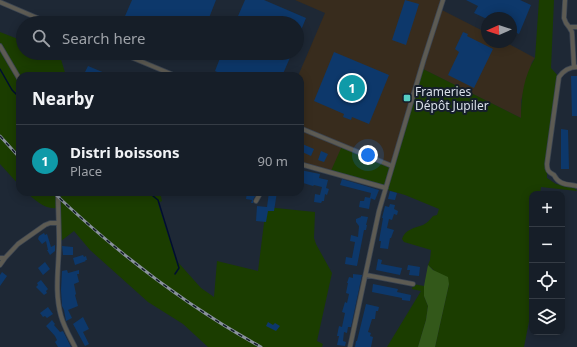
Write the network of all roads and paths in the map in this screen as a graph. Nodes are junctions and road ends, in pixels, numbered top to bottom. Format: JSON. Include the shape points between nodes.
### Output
{"nodes":[{"id":1,"x":443,"y":0,"type":"edge"},
{"id":2,"x":565,"y":0,"type":"edge"},
{"id":3,"x":0,"y":2,"type":"edge"},
{"id":4,"x":33,"y":16,"type":"edge"},
{"id":5,"x":569,"y":27,"type":"junction"},
{"id":6,"x":577,"y":27,"type":"edge"},
{"id":7,"x":0,"y":46,"type":"edge"},
{"id":8,"x":138,"y":60,"type":"edge"},
{"id":9,"x":575,"y":67,"type":"edge"},
{"id":10,"x":166,"y":72,"type":"edge"},
{"id":11,"x":16,"y":73,"type":"edge"},
{"id":12,"x":304,"y":130,"type":"edge"},
{"id":13,"x":304,"y":165,"type":"edge"},
{"id":14,"x":392,"y":166,"type":"junction"},
{"id":15,"x":577,"y":186,"type":"edge"},
{"id":16,"x":386,"y":188,"type":"junction"},
{"id":17,"x":58,"y":196,"type":"edge"},
{"id":18,"x":259,"y":196,"type":"edge"},
{"id":19,"x":256,"y":201,"type":"dead end"},
{"id":20,"x":58,"y":223,"type":"junction"},
{"id":21,"x":2,"y":258,"type":"edge"},
{"id":22,"x":0,"y":265,"type":"edge"},
{"id":23,"x":366,"y":275,"type":"junction"},
{"id":24,"x":413,"y":284,"type":"dead end"},
{"id":25,"x":75,"y":347,"type":"edge"},
{"id":26,"x":350,"y":347,"type":"edge"}],
"edges":[{"from":1,"to":14,"type":"street"},
{"from":2,"to":5,"type":"street","via":[[564,18]]},
{"from":3,"to":4,"type":"street"},
{"from":5,"to":6,"type":"street"},
{"from":5,"to":9,"type":"street","via":[[572,32]]},
{"from":7,"to":11,"type":"street"},
{"from":8,"to":10,"type":"street"},
{"from":9,"to":15,"type":"street","via":[[565,70],[559,77],[547,169],[562,184]]},
{"from":12,"to":14,"type":"street"},
{"from":13,"to":16,"type":"street"},
{"from":14,"to":16,"type":"street"},
{"from":16,"to":23,"type":"street"},
{"from":17,"to":20,"type":"street"},
{"from":18,"to":19,"type":"street"},
{"from":20,"to":21,"type":"street","via":[[45,225]]},
{"from":20,"to":25,"type":"street","via":[[58,301],[61,316]]},
{"from":21,"to":22,"type":"street"},
{"from":23,"to":24,"type":"street"},
{"from":23,"to":26,"type":"street"}]}
